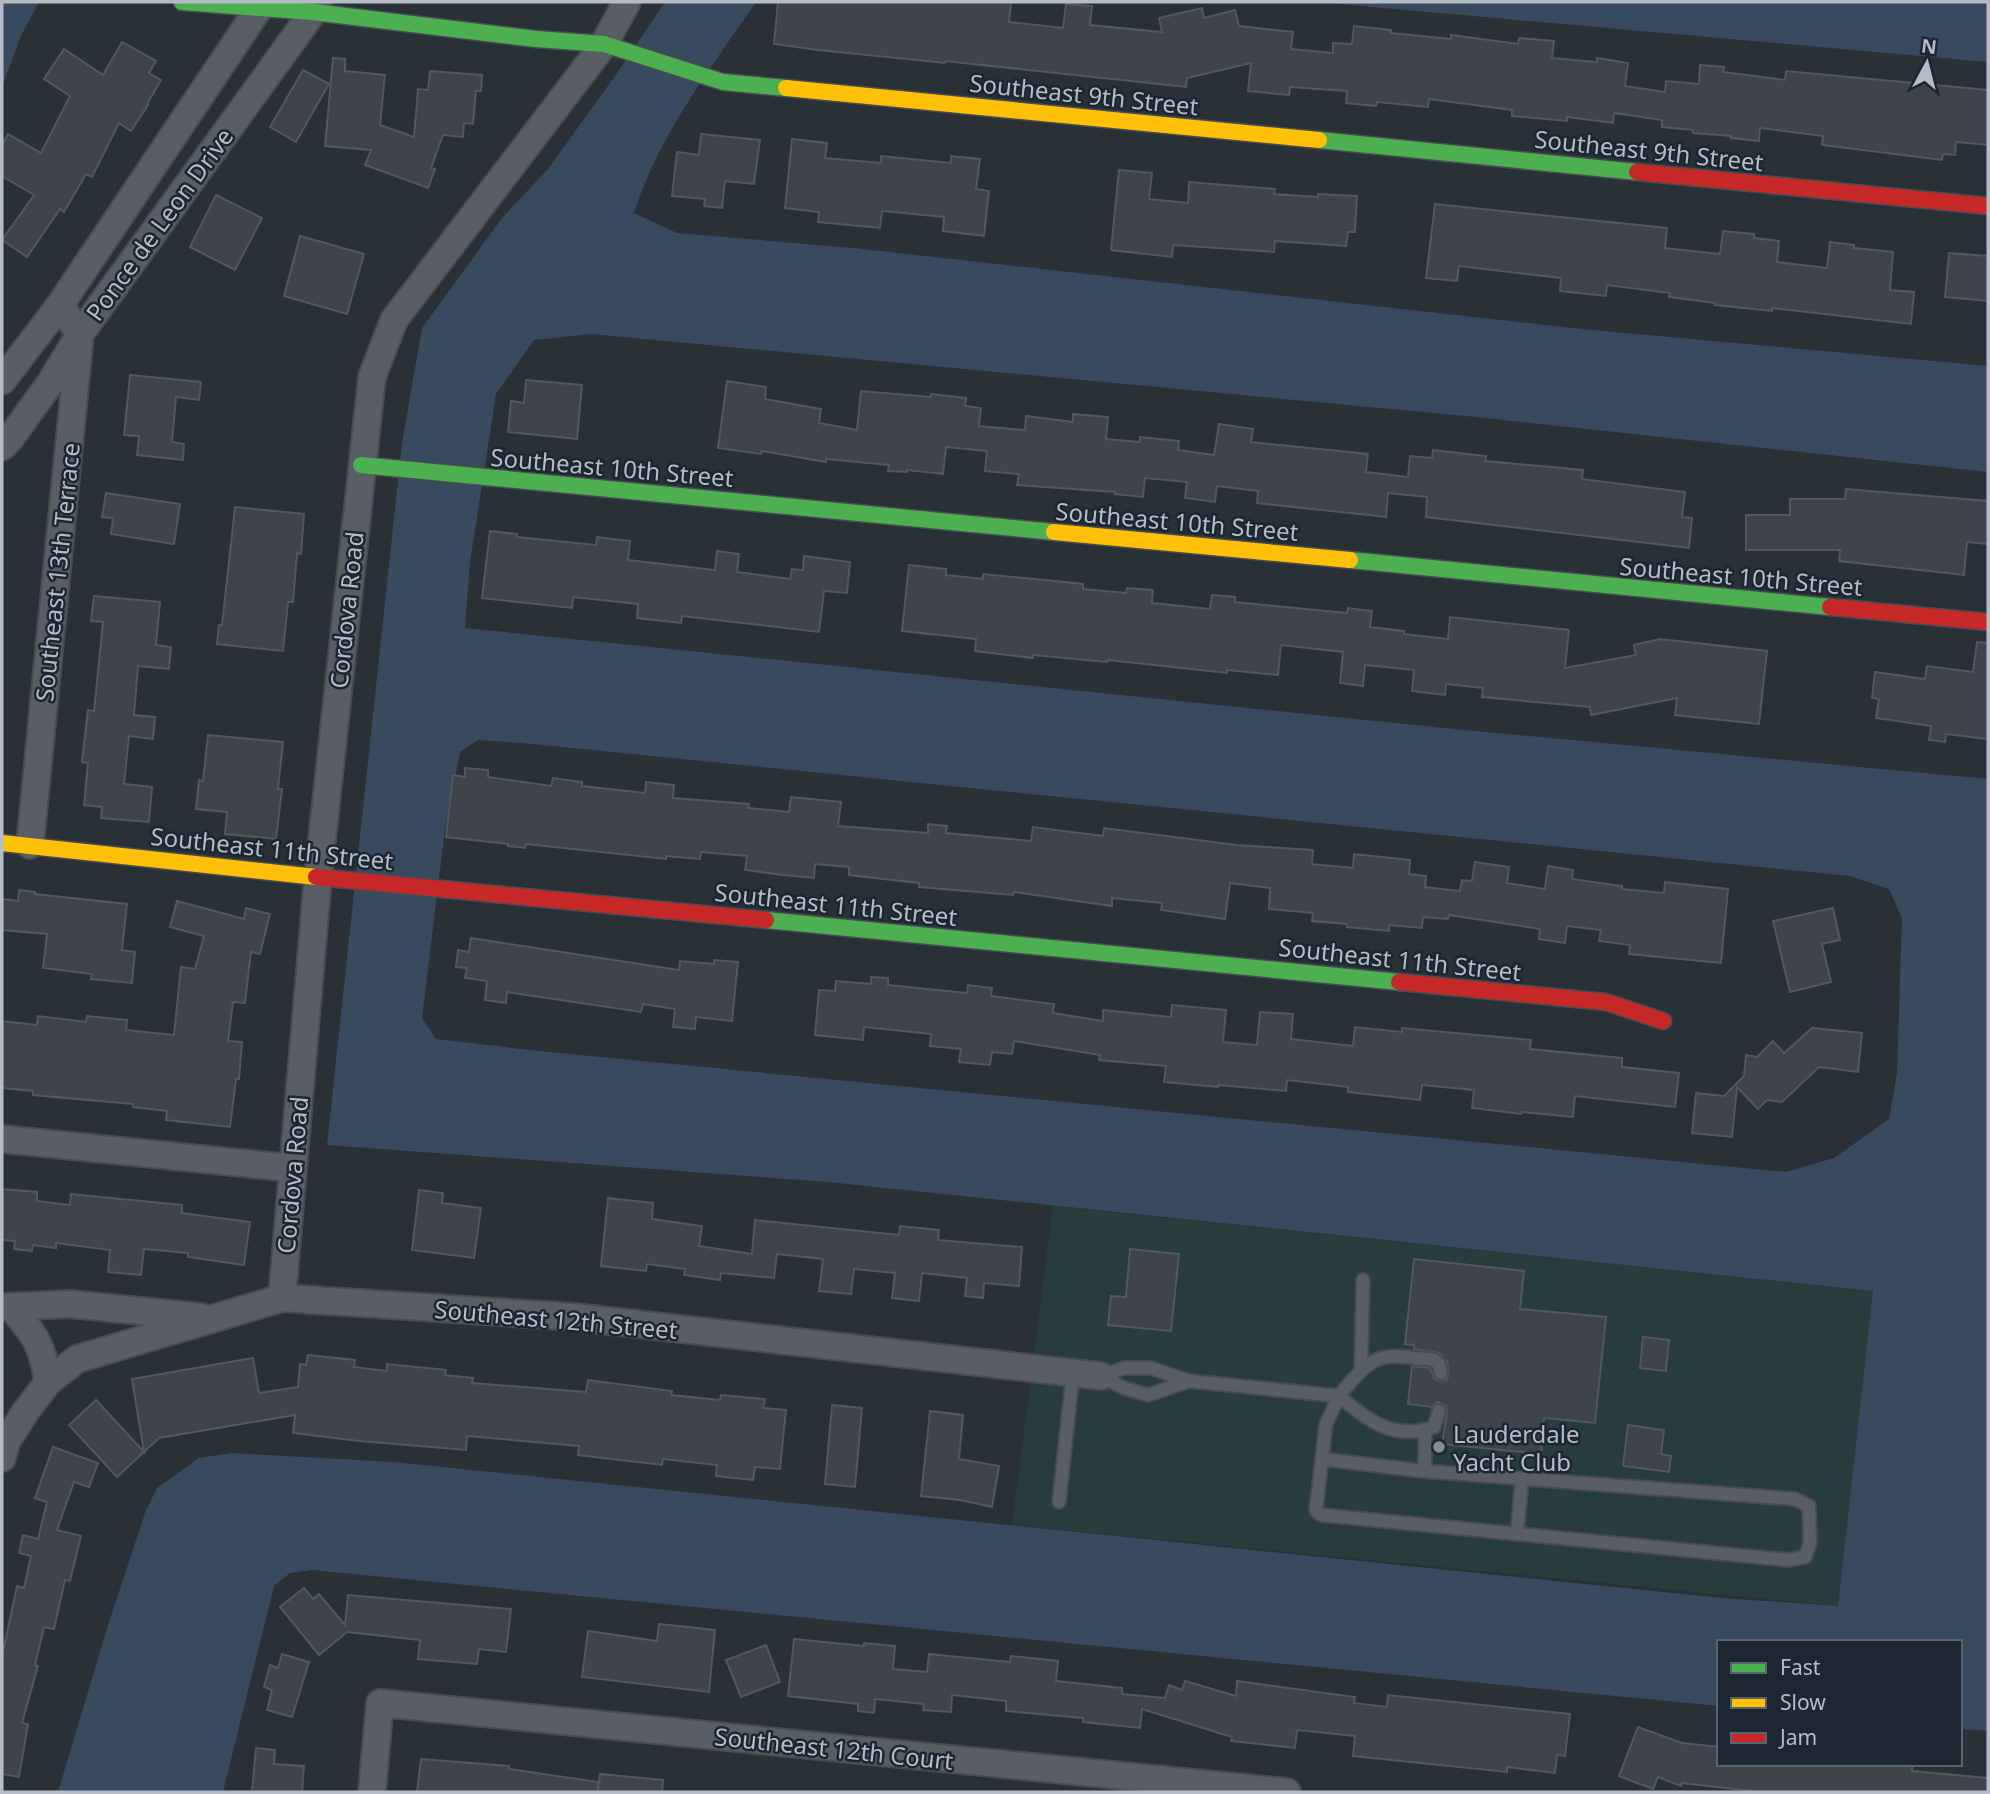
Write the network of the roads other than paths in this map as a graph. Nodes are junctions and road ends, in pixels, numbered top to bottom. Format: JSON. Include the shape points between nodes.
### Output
{"nodes":[{"id":1,"x":182,"y":2,"type":"edge"},
{"id":2,"x":626,"y":2,"type":"edge"},
{"id":3,"x":262,"y":5,"type":"edge"},
{"id":4,"x":315,"y":7,"type":"edge"},
{"id":5,"x":604,"y":44,"type":"junction"},
{"id":6,"x":1988,"y":206,"type":"edge"},
{"id":7,"x":61,"y":305,"type":"junction"},
{"id":8,"x":80,"y":334,"type":"junction"},
{"id":9,"x":2,"y":381,"type":"edge"},
{"id":10,"x":2,"y":447,"type":"edge"},
{"id":11,"x":374,"y":467,"type":"junction"},
{"id":12,"x":1988,"y":622,"type":"edge"},
{"id":13,"x":2,"y":843,"type":"edge"},
{"id":14,"x":30,"y":845,"type":"junction"},
{"id":15,"x":318,"y":877,"type":"junction"},
{"id":16,"x":1663,"y":1021,"type":"dead end"},
{"id":17,"x":2,"y":1139,"type":"edge"},
{"id":18,"x":291,"y":1168,"type":"junction"},
{"id":19,"x":1363,"y":1280,"type":"dead end"},
{"id":20,"x":282,"y":1298,"type":"junction"},
{"id":21,"x":7,"y":1308,"type":"edge"},
{"id":22,"x":213,"y":1318,"type":"junction"},
{"id":23,"x":1361,"y":1369,"type":"junction"},
{"id":24,"x":1073,"y":1373,"type":"junction"},
{"id":25,"x":1441,"y":1373,"type":"dead end"},
{"id":26,"x":1101,"y":1376,"type":"junction"},
{"id":27,"x":1189,"y":1381,"type":"junction"},
{"id":28,"x":48,"y":1382,"type":"junction"},
{"id":29,"x":1339,"y":1396,"type":"junction"},
{"id":30,"x":1439,"y":1411,"type":"dead end"},
{"id":31,"x":1425,"y":1431,"type":"junction"},
{"id":32,"x":2,"y":1458,"type":"edge"},
{"id":33,"x":1322,"y":1459,"type":"junction"},
{"id":34,"x":1425,"y":1471,"type":"junction"},
{"id":35,"x":1522,"y":1479,"type":"junction"},
{"id":36,"x":1059,"y":1502,"type":"dead end"},
{"id":37,"x":1517,"y":1534,"type":"junction"},
{"id":38,"x":372,"y":1792,"type":"edge"},
{"id":39,"x":1287,"y":1792,"type":"edge"}],
"edges":[{"from":1,"to":3,"type":"street","name":"Southeast 9th Street"},
{"from":2,"to":5,"type":"street","name":"Cordova Road"},
{"from":3,"to":4,"type":"street","name":"Southeast 9th Street"},
{"from":3,"to":7,"type":"street","name":"Ponce de Leon Drive"},
{"from":4,"to":5,"type":"street","name":"Southeast 9th Street","via":[[536,39]]},
{"from":4,"to":8,"type":"street","name":"Ponce de Leon Drive"},
{"from":5,"to":6,"type":"street","name":"Southeast 9th Street","via":[[723,82]]},
{"from":5,"to":11,"type":"street","name":"Cordova Road","via":[[394,320],[372,377]]},
{"from":7,"to":8,"type":"street"},
{"from":7,"to":9,"type":"street","name":"Ponce de Leon Drive"},
{"from":8,"to":10,"type":"street","name":"Ponce de Leon Drive"},
{"from":8,"to":14,"type":"street","name":"Southeast 13th Terrace"},
{"from":11,"to":12,"type":"street","name":"Southeast 10th Street"},
{"from":11,"to":15,"type":"street","name":"Cordova Road"},
{"from":13,"to":14,"type":"street","name":"Southeast 11th Street"},
{"from":14,"to":15,"type":"street","name":"Southeast 11th Street"},
{"from":15,"to":16,"type":"street","name":"Southeast 11th Street","via":[[1606,1002]]},
{"from":15,"to":18,"type":"street","name":"Cordova Road"},
{"from":17,"to":18,"type":"street"},
{"from":18,"to":20,"type":"street","name":"Cordova Road"},
{"from":19,"to":23,"type":"lane"},
{"from":20,"to":22,"type":"street","name":"Southeast 12th Street"},
{"from":20,"to":24,"type":"street","name":"Southeast 12th Street","via":[[574,1317]]},
{"from":21,"to":22,"type":"street","name":"Southeast 12th Street","via":[[70,1304]]},
{"from":21,"to":28,"type":"street","name":"Southeast 12th Street","via":[[36,1335]]},
{"from":22,"to":28,"type":"street","via":[[77,1359]]},
{"from":23,"to":25,"type":"lane","via":[[1380,1357],[1408,1357],[1434,1360]]},
{"from":23,"to":29,"type":"lane"},
{"from":24,"to":26,"type":"street","name":"Southeast 12th Street"},
{"from":24,"to":36,"type":"lane"},
{"from":26,"to":27,"type":"lane","via":[[1124,1368],[1151,1368]]},
{"from":26,"to":27,"type":"lane","via":[[1148,1395]]},
{"from":27,"to":29,"type":"lane"},
{"from":28,"to":32,"type":"street","via":[[6,1442]]},
{"from":29,"to":31,"type":"lane","via":[[1364,1419],[1387,1430]]},
{"from":29,"to":33,"type":"lane","via":[[1326,1424]]},
{"from":30,"to":31,"type":"lane","via":[[1434,1427]]},
{"from":31,"to":34,"type":"lane"},
{"from":33,"to":34,"type":"lane"},
{"from":33,"to":37,"type":"lane","via":[[1315,1510],[1321,1515]]},
{"from":34,"to":35,"type":"lane"},
{"from":35,"to":37,"type":"lane"},
{"from":35,"to":37,"type":"lane","via":[[1795,1499],[1809,1506],[1810,1543],[1804,1557],[1788,1560]]},
{"from":38,"to":39,"type":"street","name":"Southeast 12th Court","via":[[380,1703]]}]}
